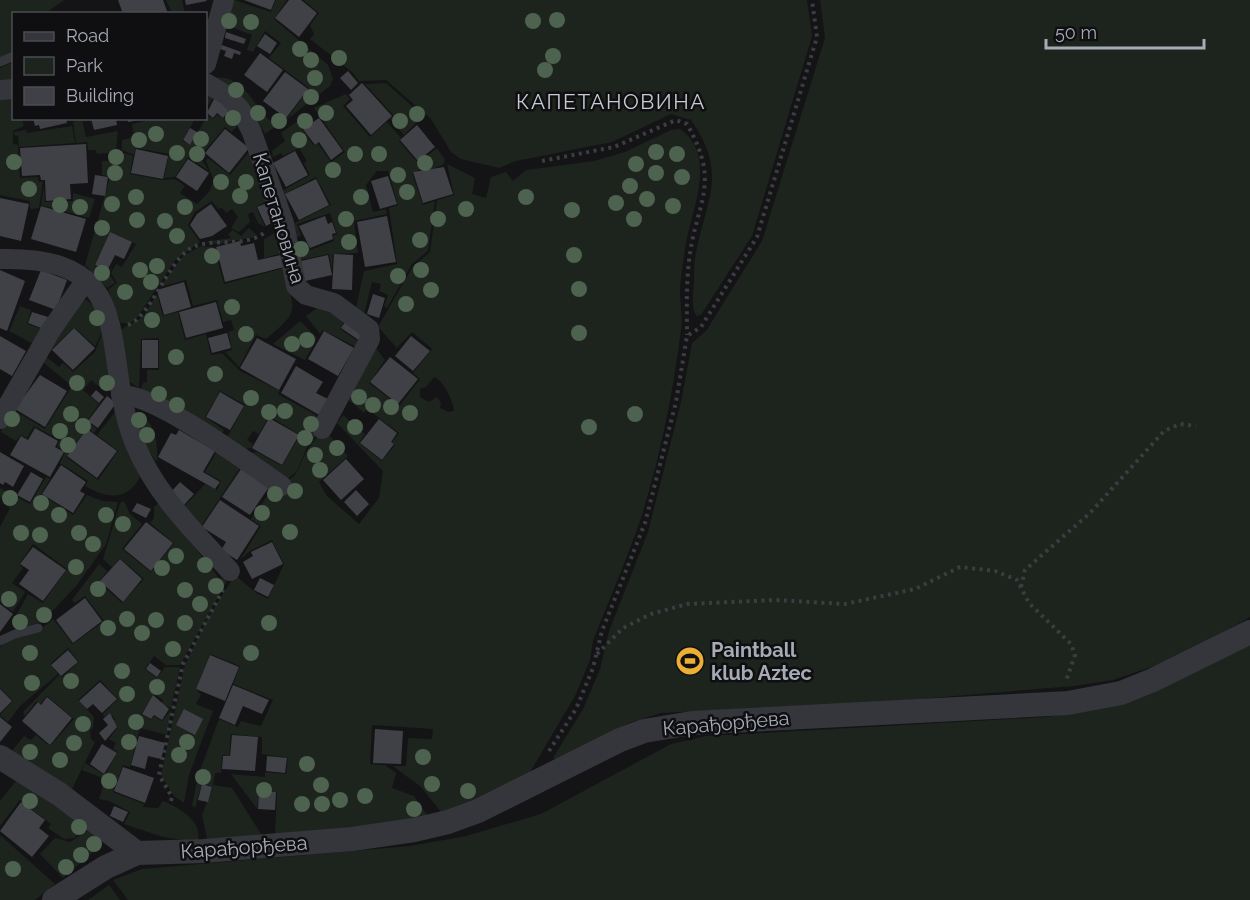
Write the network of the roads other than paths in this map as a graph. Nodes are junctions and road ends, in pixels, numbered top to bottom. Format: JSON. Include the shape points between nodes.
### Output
{"nodes":[{"id":1,"x":224,"y":0,"type":"edge"},
{"id":2,"x":207,"y":60,"type":"edge"},
{"id":3,"x":207,"y":84,"type":"edge"},
{"id":4,"x":0,"y":259,"type":"edge"},
{"id":5,"x":86,"y":280,"type":"junction"},
{"id":6,"x":122,"y":395,"type":"junction"},
{"id":7,"x":0,"y":419,"type":"edge"},
{"id":8,"x":322,"y":429,"type":"dead end"},
{"id":9,"x":282,"y":486,"type":"dead end"},
{"id":10,"x":230,"y":571,"type":"road end"},
{"id":11,"x":38,"y":628,"type":"dead end"},
{"id":12,"x":1250,"y":632,"type":"edge"},
{"id":13,"x":0,"y":641,"type":"edge"},
{"id":14,"x":0,"y":757,"type":"edge"},
{"id":15,"x":137,"y":853,"type":"junction"},
{"id":16,"x":54,"y":900,"type":"edge"}],
"edges":[{"from":1,"to":2,"type":"street"},
{"from":3,"to":8,"type":"street","name":"Капетановина","via":[[228,96],[251,130],[284,223],[296,286],[306,295],[334,303],[369,329],[370,339]]},
{"from":4,"to":5,"type":"street","via":[[49,261],[69,267]]},
{"from":5,"to":6,"type":"street","via":[[103,303],[112,327]]},
{"from":5,"to":7,"type":"street","via":[[51,330]]},
{"from":6,"to":9,"type":"street","via":[[138,397],[203,432]]},
{"from":6,"to":10,"type":"street","via":[[127,424],[152,481]]},
{"from":11,"to":13,"type":"lane"},
{"from":12,"to":15,"type":"street","name":"Карађорђева","via":[[1121,693],[1059,704],[665,726],[620,740],[478,811],[414,830],[278,846]]},
{"from":14,"to":15,"type":"street","via":[[59,794]]},
{"from":15,"to":16,"type":"street","via":[[106,867]]}]}
